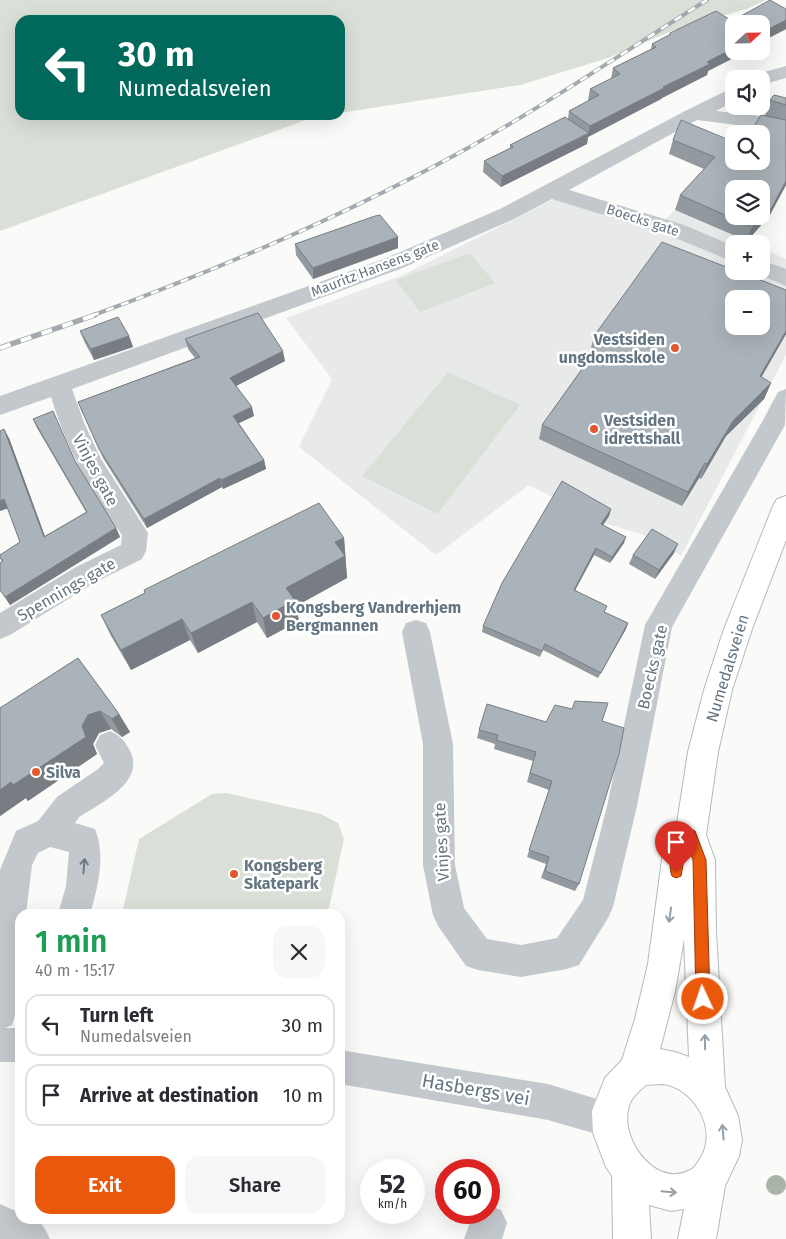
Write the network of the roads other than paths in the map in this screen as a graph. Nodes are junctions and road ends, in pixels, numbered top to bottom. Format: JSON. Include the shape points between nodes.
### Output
{"nodes":[{"id":1,"x":785,"y":73,"type":"edge"},
{"id":2,"x":770,"y":77,"type":"edge"},
{"id":3,"x":725,"y":98,"type":"edge"},
{"id":4,"x":694,"y":114,"type":"junction"},
{"id":5,"x":786,"y":129,"type":"edge"},
{"id":6,"x":551,"y":191,"type":"junction"},
{"id":7,"x":725,"y":251,"type":"edge"},
{"id":8,"x":770,"y":271,"type":"edge"},
{"id":9,"x":786,"y":278,"type":"edge"},
{"id":10,"x":59,"y":386,"type":"junction"},
{"id":11,"x":786,"y":398,"type":"edge"},
{"id":12,"x":0,"y":406,"type":"edge"},
{"id":13,"x":786,"y":506,"type":"edge"},
{"id":14,"x":133,"y":551,"type":"joint"},
{"id":15,"x":0,"y":627,"type":"edge"},
{"id":16,"x":416,"y":632,"type":"dead end"},
{"id":17,"x":110,"y":745,"type":"edge"},
{"id":18,"x":49,"y":832,"type":"junction"},
{"id":19,"x":691,"y":835,"type":"junction"},
{"id":20,"x":76,"y":909,"type":"edge"},
{"id":21,"x":567,"y":953,"type":"joint"},
{"id":22,"x":0,"y":1012,"type":"edge"},
{"id":23,"x":0,"y":1045,"type":"edge"},
{"id":24,"x":15,"y":1045,"type":"edge"},
{"id":25,"x":345,"y":1068,"type":"edge"},
{"id":26,"x":634,"y":1073,"type":"junction"},
{"id":27,"x":708,"y":1091,"type":"junction"},
{"id":28,"x":610,"y":1120,"type":"junction"},
{"id":29,"x":630,"y":1172,"type":"junction"},
{"id":30,"x":710,"y":1178,"type":"junction"},
{"id":31,"x":0,"y":1222,"type":"edge"},
{"id":32,"x":31,"y":1239,"type":"edge"},
{"id":33,"x":632,"y":1239,"type":"edge"},
{"id":34,"x":697,"y":1239,"type":"edge"}],
"edges":[{"from":1,"to":2,"type":"street"},
{"from":3,"to":4,"type":"street","name":"Mauritz Hansens gate"},
{"from":4,"to":5,"type":"street","via":[[761,122]]},
{"from":4,"to":6,"type":"street","name":"Mauritz Hansens gate"},
{"from":6,"to":7,"type":"street","name":"Boecks gate","via":[[676,230]]},
{"from":6,"to":10,"type":"street","name":"Mauritz Hansens gate","via":[[507,214],[392,264]]},
{"from":8,"to":9,"type":"street"},
{"from":10,"to":12,"type":"street","name":"Mauritz Hansens gate"},
{"from":10,"to":14,"type":"street","name":"Vinjes gate","via":[[72,425],[97,476],[135,533]]},
{"from":11,"to":21,"type":"street","name":"Boecks gate","via":[[659,625],[622,806],[597,907]]},
{"from":13,"to":19,"type":"main road","name":"Numedalsveien","via":[[718,690],[703,752]]},
{"from":14,"to":15,"type":"street","name":"Spennings gate","via":[[85,575]]},
{"from":16,"to":21,"type":"street","name":"Vinjes gate","via":[[438,744],[440,865],[449,915],[478,954],[520,961]]},
{"from":17,"to":18,"type":"street","via":[[118,757],[119,768],[109,779],[68,806]]},
{"from":20,"to":18,"type":"street","one_way":true,"via":[[85,862],[84,840]]},
{"from":18,"to":22,"type":"street","via":[[27,842],[16,863]]},
{"from":19,"to":26,"type":"main road","name":"Numedalsveien","one_way":true,"via":[[679,852],[660,990]]},
{"from":27,"to":19,"type":"main road","name":"Numedalsveien","one_way":true,"via":[[699,860]]},
{"from":23,"to":24,"type":"street"},
{"from":25,"to":28,"type":"street","name":"Hasbergs vei","via":[[548,1102]]},
{"from":26,"to":27,"type":"main road","via":[[646,1068],[672,1067],[697,1080]]},
{"from":26,"to":28,"type":"main road","via":[[621,1084],[613,1101]]},
{"from":30,"to":27,"type":"main road","one_way":true,"via":[[718,1166],[724,1136],[722,1120]]},
{"from":28,"to":29,"type":"main road","via":[[612,1139]]},
{"from":29,"to":30,"type":"main road","one_way":true,"via":[[662,1192],[680,1193],[696,1188]]},
{"from":29,"to":33,"type":"main road"},
{"from":30,"to":34,"type":"main road"},
{"from":31,"to":32,"type":"street"}]}
